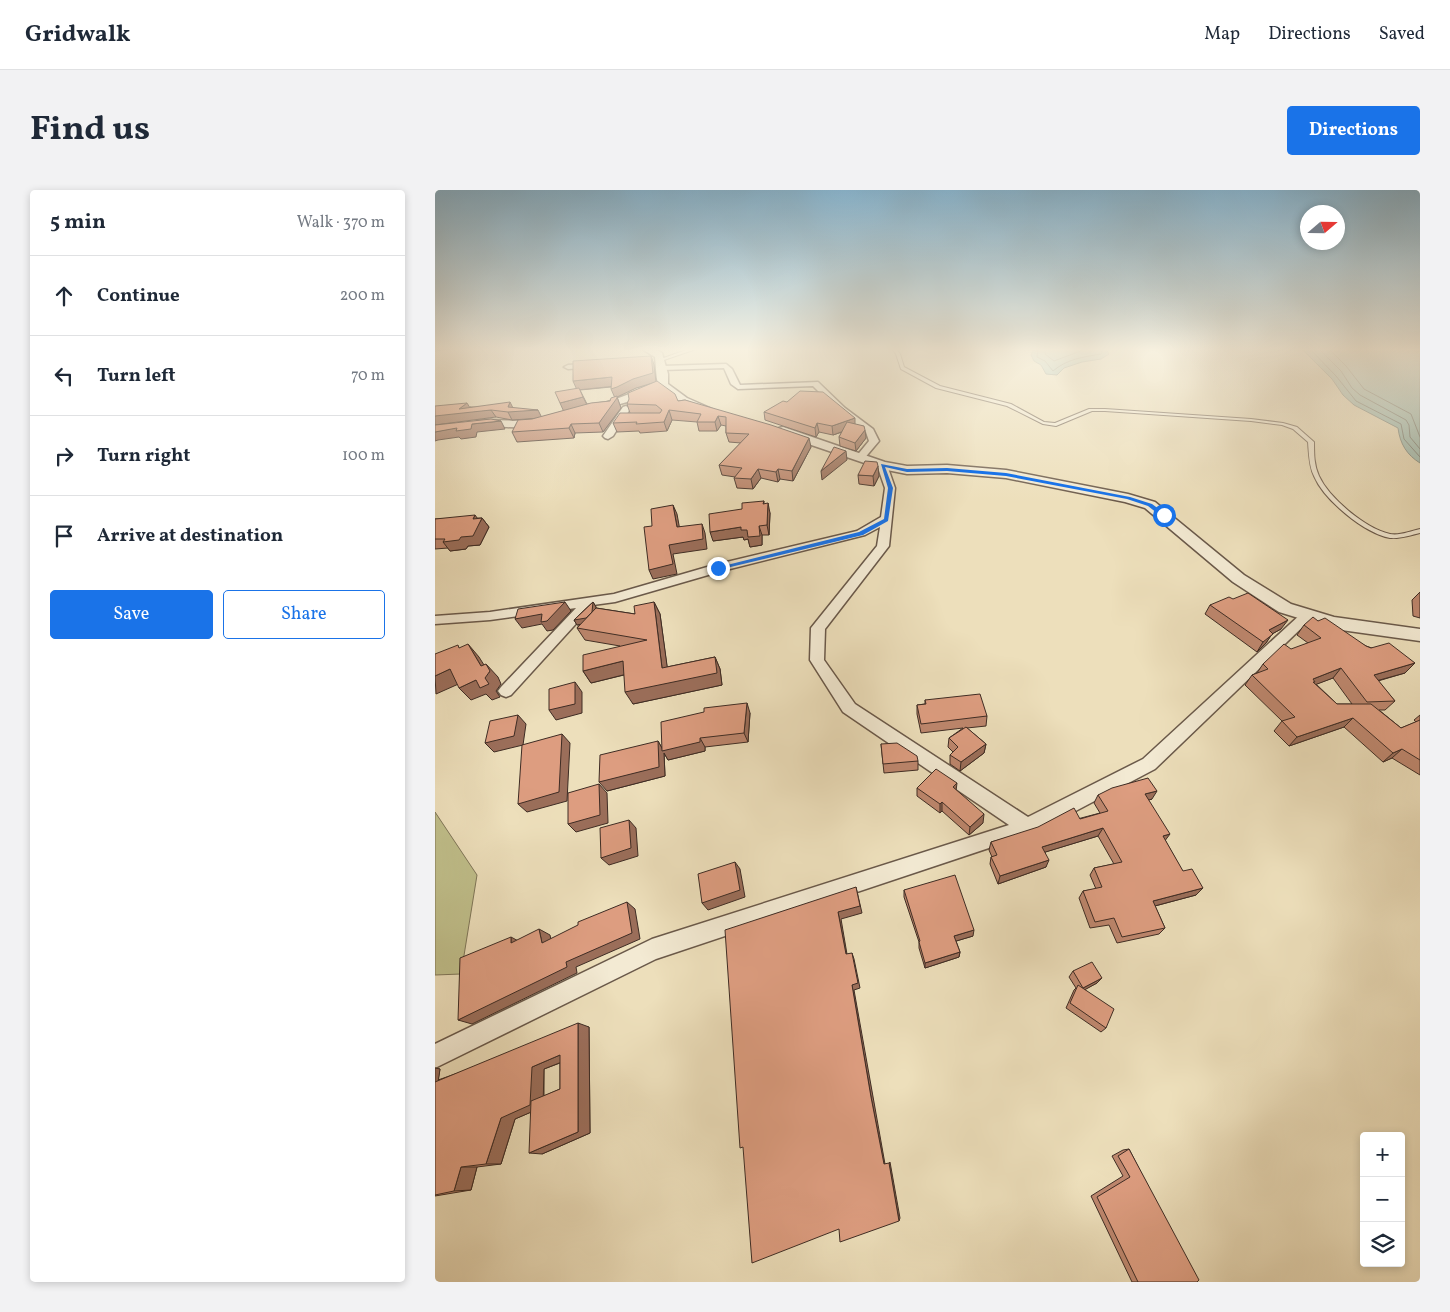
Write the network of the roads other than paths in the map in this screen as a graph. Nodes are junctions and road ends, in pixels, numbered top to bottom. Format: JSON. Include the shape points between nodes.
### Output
{"nodes":[{"id":1,"x":624,"y":400,"type":"joint"},
{"id":2,"x":682,"y":400,"type":"edge"},
{"id":3,"x":832,"y":400,"type":"edge"},
{"id":4,"x":989,"y":400,"type":"edge"},
{"id":5,"x":589,"y":410,"type":"edge"},
{"id":6,"x":724,"y":415,"type":"edge"},
{"id":7,"x":545,"y":422,"type":"edge"},
{"id":8,"x":474,"y":424,"type":"edge"},
{"id":9,"x":773,"y":428,"type":"edge"},
{"id":10,"x":608,"y":436,"type":"dead end"},
{"id":11,"x":860,"y":458,"type":"junction"},
{"id":12,"x":882,"y":465,"type":"junction"},
{"id":13,"x":886,"y":520,"type":"junction"},
{"id":14,"x":1420,"y":531,"type":"edge"},
{"id":15,"x":590,"y":601,"type":"junction"},
{"id":16,"x":1307,"y":616,"type":"junction"},
{"id":17,"x":435,"y":620,"type":"edge"},
{"id":18,"x":1420,"y":636,"type":"edge"},
{"id":19,"x":506,"y":691,"type":"dead end"},
{"id":20,"x":1027,"y":827,"type":"junction"},
{"id":21,"x":435,"y":1056,"type":"edge"}],
"edges":[{"from":1,"to":5,"type":"street"},
{"from":1,"to":10,"type":"street","via":[[626,417]]},
{"from":2,"to":6,"type":"street"},
{"from":3,"to":11,"type":"street","via":[[870,431],[874,441]]},
{"from":4,"to":14,"type":"lane","via":[[1009,405],[1043,423],[1056,425],[1091,410],[1283,424],[1295,428],[1311,442],[1311,462],[1321,484],[1363,524],[1375,532],[1392,536]]},
{"from":7,"to":8,"type":"street"},
{"from":9,"to":11,"type":"street"},
{"from":11,"to":12,"type":"street"},
{"from":12,"to":13,"type":"street","via":[[890,488]]},
{"from":12,"to":16,"type":"street","via":[[907,470],[947,469],[1006,474],[1150,505],[1255,591],[1286,609]]},
{"from":13,"to":15,"type":"street","via":[[861,534],[718,568],[615,598]]},
{"from":13,"to":20,"type":"street","via":[[883,546],[818,628],[817,660],[849,708]]},
{"from":15,"to":17,"type":"street","via":[[490,616]]},
{"from":15,"to":19,"type":"street"},
{"from":16,"to":18,"type":"street"},
{"from":16,"to":20,"type":"street","via":[[1149,764]]},
{"from":20,"to":21,"type":"street","via":[[652,950]]}]}
